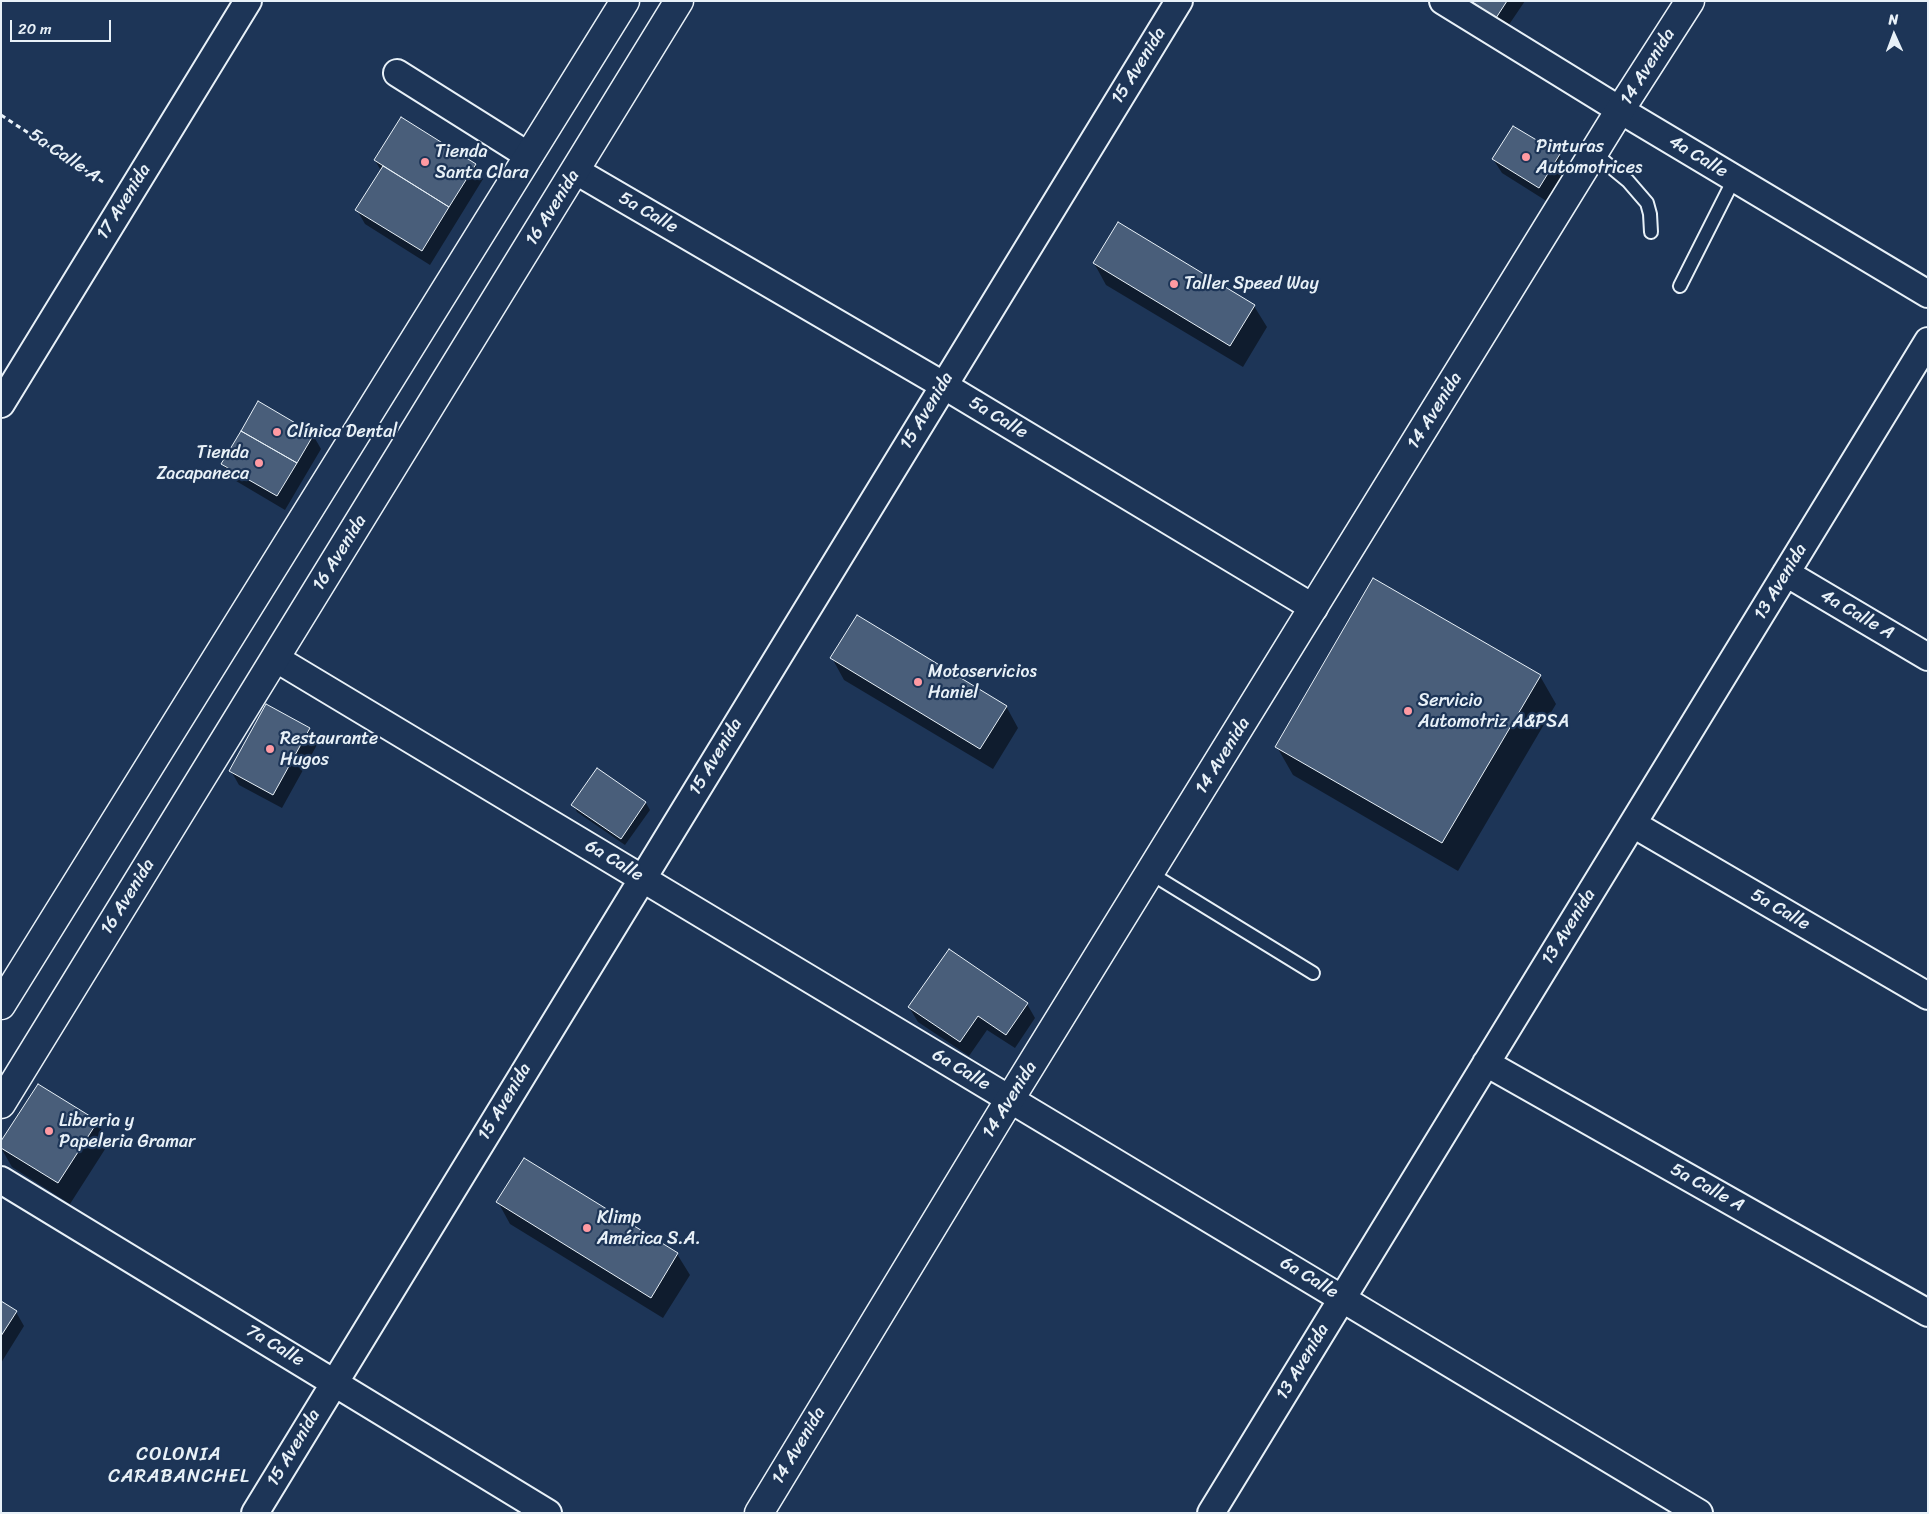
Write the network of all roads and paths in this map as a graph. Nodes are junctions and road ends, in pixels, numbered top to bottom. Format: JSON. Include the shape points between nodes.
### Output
{"nodes":[{"id":1,"x":248,"y":1,"type":"edge"},
{"id":2,"x":625,"y":1,"type":"edge"},
{"id":3,"x":679,"y":1,"type":"edge"},
{"id":4,"x":1179,"y":1,"type":"edge"},
{"id":5,"x":1443,"y":1,"type":"edge"},
{"id":6,"x":1690,"y":1,"type":"edge"},
{"id":7,"x":397,"y":72,"type":"dead end"},
{"id":8,"x":1620,"y":110,"type":"junction"},
{"id":9,"x":1,"y":114,"type":"edge"},
{"id":10,"x":1594,"y":153,"type":"junction"},
{"id":11,"x":529,"y":156,"type":"junction"},
{"id":12,"x":576,"y":171,"type":"junction"},
{"id":13,"x":1734,"y":179,"type":"junction"},
{"id":14,"x":127,"y":198,"type":"junction"},
{"id":15,"x":1651,"y":232,"type":"dead end"},
{"id":16,"x":1680,"y":286,"type":"dead end"},
{"id":17,"x":1928,"y":294,"type":"edge"},
{"id":18,"x":1928,"y":342,"type":"edge"},
{"id":19,"x":943,"y":385,"type":"junction"},
{"id":20,"x":1,"y":404,"type":"edge"},
{"id":21,"x":1786,"y":573,"type":"junction"},
{"id":22,"x":1314,"y":608,"type":"junction"},
{"id":23,"x":1928,"y":656,"type":"edge"},
{"id":24,"x":275,"y":658,"type":"junction"},
{"id":25,"x":1633,"y":824,"type":"junction"},
{"id":26,"x":1150,"y":873,"type":"junction"},
{"id":27,"x":642,"y":878,"type":"junction"},
{"id":28,"x":1312,"y":973,"type":"dead end"},
{"id":29,"x":1928,"y":996,"type":"edge"},
{"id":30,"x":1,"y":1005,"type":"edge"},
{"id":31,"x":1486,"y":1064,"type":"junction"},
{"id":32,"x":1010,"y":1099,"type":"junction"},
{"id":33,"x":1,"y":1104,"type":"edge"},
{"id":34,"x":1,"y":1180,"type":"edge"},
{"id":35,"x":1342,"y":1298,"type":"junction"},
{"id":36,"x":1928,"y":1313,"type":"edge"},
{"id":37,"x":334,"y":1383,"type":"junction"},
{"id":38,"x":255,"y":1513,"type":"edge"},
{"id":39,"x":548,"y":1513,"type":"edge"},
{"id":40,"x":759,"y":1513,"type":"edge"},
{"id":41,"x":1211,"y":1513,"type":"edge"},
{"id":42,"x":1698,"y":1513,"type":"edge"}],
"edges":[{"from":1,"to":14,"type":"street","name":"17 Avenida"},
{"from":2,"to":11,"type":"main road"},
{"from":3,"to":12,"type":"main road","name":"16 Avenida"},
{"from":4,"to":19,"type":"street","name":"15 Avenida"},
{"from":5,"to":8,"type":"street","name":"4a Calle"},
{"from":6,"to":8,"type":"main road","name":"14 Avenida"},
{"from":7,"to":11,"type":"street"},
{"from":8,"to":10,"type":"main road","name":"14 Avenida"},
{"from":8,"to":13,"type":"street","name":"4a Calle"},
{"from":9,"to":14,"type":"path","name":"5a Calle A"},
{"from":10,"to":15,"type":"lane","via":[[1628,181],[1647,203]]},
{"from":10,"to":22,"type":"main road","name":"14 Avenida"},
{"from":11,"to":30,"type":"main road"},
{"from":12,"to":19,"type":"street","name":"5a Calle"},
{"from":12,"to":24,"type":"main road","name":"16 Avenida"},
{"from":13,"to":16,"type":"lane"},
{"from":13,"to":17,"type":"street","name":"4a Calle"},
{"from":14,"to":20,"type":"street","name":"17 Avenida"},
{"from":18,"to":21,"type":"street","name":"13 Avenida"},
{"from":19,"to":22,"type":"street","name":"5a Calle"},
{"from":19,"to":27,"type":"street","name":"15 Avenida"},
{"from":21,"to":23,"type":"street","name":"4a Calle A"},
{"from":21,"to":25,"type":"street","name":"13 Avenida"},
{"from":22,"to":26,"type":"main road","name":"14 Avenida"},
{"from":24,"to":27,"type":"street","name":"6a Calle"},
{"from":24,"to":33,"type":"main road","name":"16 Avenida"},
{"from":25,"to":29,"type":"street","name":"5a Calle"},
{"from":25,"to":31,"type":"street","name":"13 Avenida"},
{"from":26,"to":28,"type":"lane"},
{"from":26,"to":32,"type":"main road","name":"14 Avenida"},
{"from":27,"to":32,"type":"street","name":"6a Calle"},
{"from":27,"to":37,"type":"street","name":"15 Avenida"},
{"from":31,"to":35,"type":"street","name":"13 Avenida"},
{"from":31,"to":36,"type":"street","name":"5a Calle A"},
{"from":32,"to":35,"type":"street","name":"6a Calle"},
{"from":32,"to":40,"type":"main road","name":"14 Avenida"},
{"from":34,"to":37,"type":"street","name":"7a Calle"},
{"from":35,"to":41,"type":"street","name":"13 Avenida"},
{"from":35,"to":42,"type":"street","name":"6a Calle"},
{"from":37,"to":38,"type":"street","name":"15 Avenida"},
{"from":37,"to":39,"type":"street","name":"7a Calle"}]}
